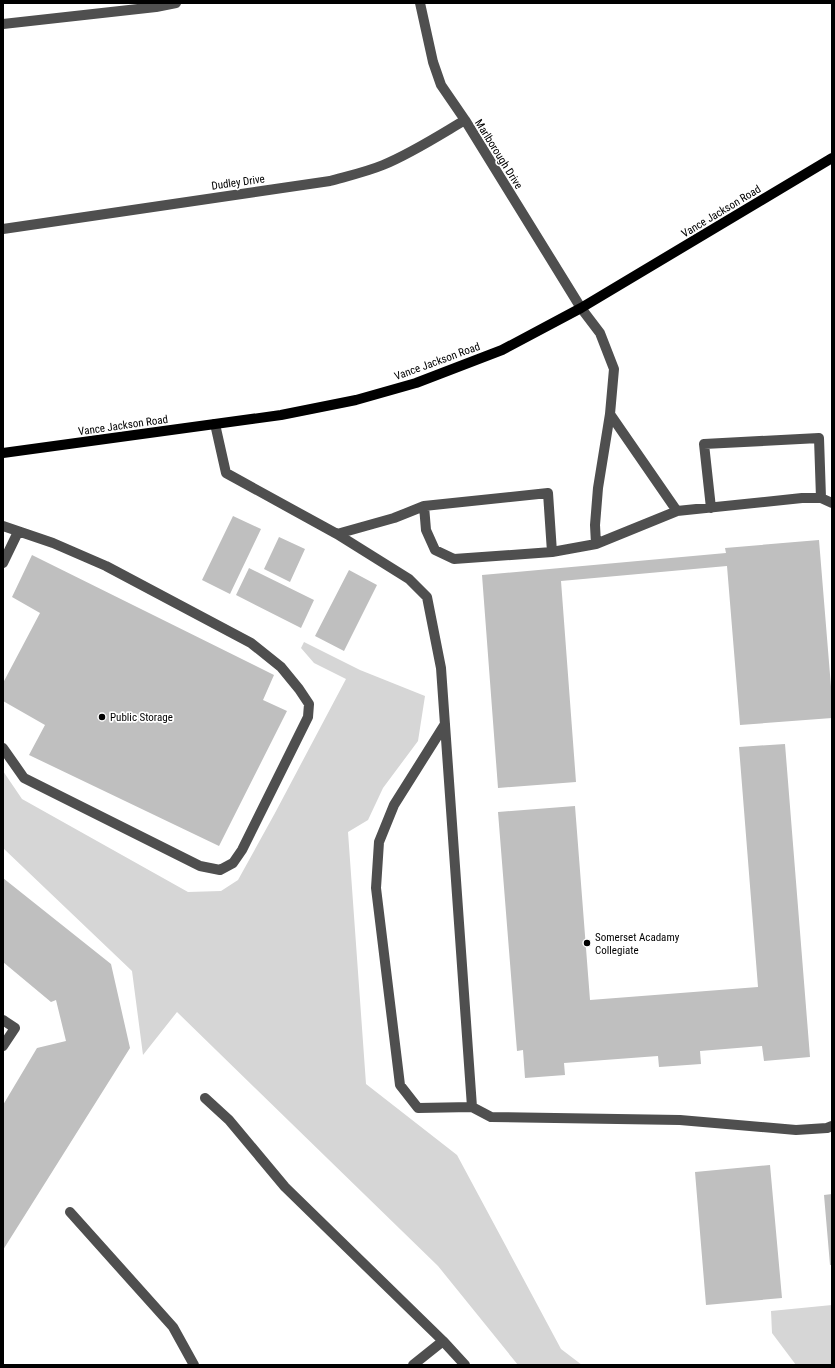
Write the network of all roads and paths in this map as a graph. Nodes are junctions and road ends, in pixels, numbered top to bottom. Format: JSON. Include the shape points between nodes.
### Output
{"nodes":[{"id":1,"x":176,"y":3,"type":"edge"},
{"id":2,"x":420,"y":3,"type":"edge"},
{"id":3,"x":3,"y":24,"type":"edge"},
{"id":4,"x":464,"y":120,"type":"junction"},
{"id":5,"x":832,"y":158,"type":"edge"},
{"id":6,"x":3,"y":229,"type":"edge"},
{"id":7,"x":581,"y":308,"type":"junction"},
{"id":8,"x":610,"y":414,"type":"junction"},
{"id":9,"x":215,"y":424,"type":"junction"},
{"id":10,"x":3,"y":453,"type":"edge"},
{"id":11,"x":821,"y":498,"type":"junction"},
{"id":12,"x":832,"y":503,"type":"edge"},
{"id":13,"x":424,"y":506,"type":"junction"},
{"id":14,"x":711,"y":508,"type":"junction"},
{"id":15,"x":677,"y":511,"type":"junction"},
{"id":16,"x":3,"y":526,"type":"edge"},
{"id":17,"x":18,"y":532,"type":"junction"},
{"id":18,"x":337,"y":534,"type":"junction"},
{"id":19,"x":596,"y":544,"type":"junction"},
{"id":20,"x":552,"y":552,"type":"junction"},
{"id":21,"x":3,"y":563,"type":"edge"},
{"id":22,"x":445,"y":724,"type":"junction"},
{"id":23,"x":3,"y":748,"type":"edge"},
{"id":24,"x":3,"y":1020,"type":"edge"},
{"id":25,"x":3,"y":1046,"type":"edge"},
{"id":26,"x":205,"y":1098,"type":"dead end"},
{"id":27,"x":472,"y":1107,"type":"junction"},
{"id":28,"x":832,"y":1126,"type":"edge"},
{"id":29,"x":70,"y":1212,"type":"dead end"},
{"id":30,"x":443,"y":1341,"type":"junction"},
{"id":31,"x":194,"y":1365,"type":"edge"},
{"id":32,"x":413,"y":1365,"type":"edge"},
{"id":33,"x":465,"y":1365,"type":"edge"}],
"edges":[{"from":1,"to":3,"type":"street"},
{"from":2,"to":4,"type":"street","name":"Marlborough Drive","via":[[433,62],[441,85]]},
{"from":4,"to":6,"type":"street","name":"Dudley Drive","via":[[407,154],[357,174],[330,181]]},
{"from":4,"to":7,"type":"street","name":"Marlborough Drive"},
{"from":5,"to":7,"type":"main road","name":"Vance Jackson Road"},
{"from":7,"to":8,"type":"street","name":"Marlborough Drive","via":[[600,333],[614,368]]},
{"from":7,"to":9,"type":"main road","name":"Vance Jackson Road","via":[[502,350],[416,383],[356,400],[281,415]]},
{"from":8,"to":15,"type":"street"},
{"from":8,"to":19,"type":"street","name":"Marlborough Drive","via":[[598,488]]},
{"from":9,"to":10,"type":"main road","name":"Vance Jackson Road"},
{"from":9,"to":18,"type":"street","via":[[226,473]]},
{"from":11,"to":12,"type":"street"},
{"from":11,"to":14,"type":"street"},
{"from":11,"to":14,"type":"street","via":[[819,438],[704,444]]},
{"from":13,"to":18,"type":"street","via":[[394,518]]},
{"from":13,"to":20,"type":"street","via":[[426,530],[435,550],[454,559]]},
{"from":13,"to":20,"type":"street","via":[[548,493]]},
{"from":14,"to":15,"type":"street"},
{"from":15,"to":19,"type":"street"},
{"from":16,"to":17,"type":"street"},
{"from":17,"to":21,"type":"street"},
{"from":17,"to":23,"type":"street","via":[[53,543],[106,566],[251,643],[281,667],[309,704],[308,717],[242,850],[233,863],[220,870],[200,866],[24,778]]},
{"from":18,"to":22,"type":"street","via":[[409,579],[427,597],[441,668]]},
{"from":19,"to":20,"type":"street"},
{"from":22,"to":27,"type":"street"},
{"from":22,"to":27,"type":"street","via":[[394,805],[379,842],[376,888],[400,1085],[418,1108]]},
{"from":24,"to":25,"type":"street","via":[[15,1028]]},
{"from":26,"to":30,"type":"street","via":[[229,1120],[284,1186]]},
{"from":27,"to":28,"type":"street","via":[[491,1117],[680,1120],[796,1130]]},
{"from":29,"to":31,"type":"street","via":[[173,1327]]},
{"from":30,"to":32,"type":"street"},
{"from":30,"to":33,"type":"street"}]}
